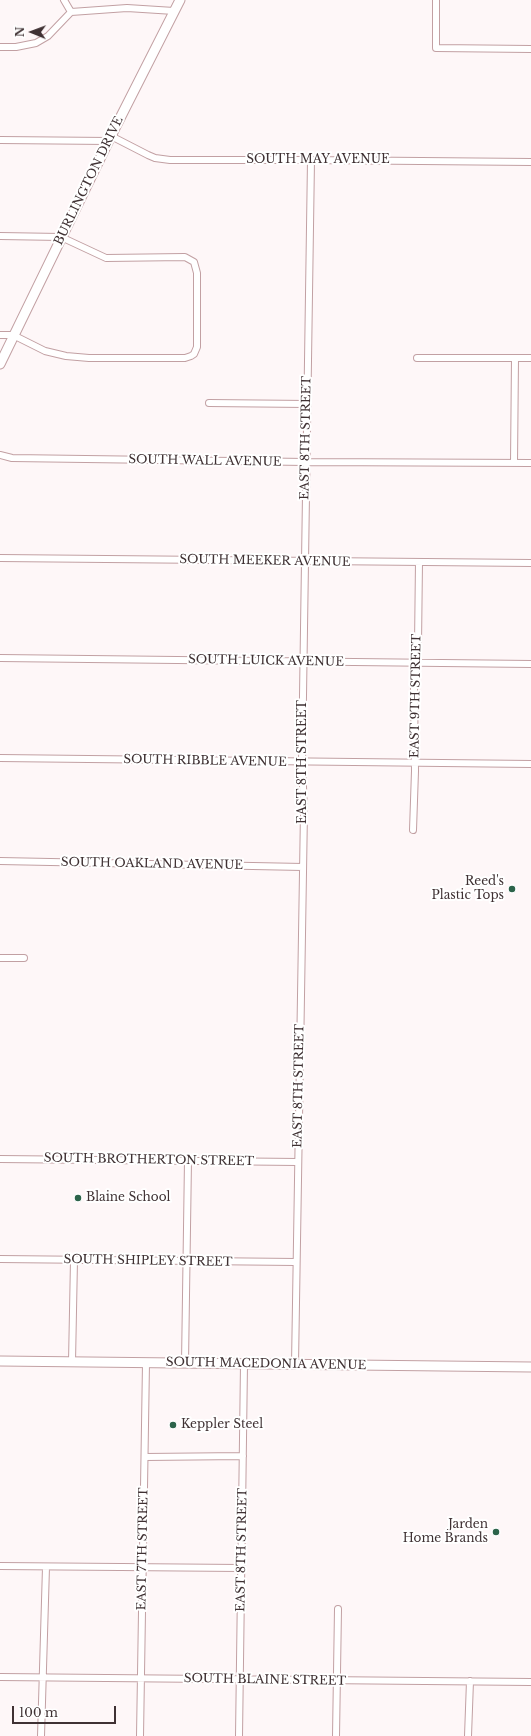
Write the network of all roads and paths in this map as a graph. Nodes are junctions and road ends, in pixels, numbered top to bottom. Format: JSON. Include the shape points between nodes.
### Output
{"nodes":[{"id":1,"x":64,"y":0,"type":"edge"},
{"id":2,"x":180,"y":0,"type":"edge"},
{"id":3,"x":436,"y":0,"type":"edge"},
{"id":4,"x":174,"y":11,"type":"junction"},
{"id":5,"x":71,"y":12,"type":"junction"},
{"id":6,"x":0,"y":47,"type":"edge"},
{"id":7,"x":531,"y":49,"type":"edge"},
{"id":8,"x":110,"y":138,"type":"junction"},
{"id":9,"x":0,"y":140,"type":"edge"},
{"id":10,"x":311,"y":160,"type":"junction"},
{"id":11,"x":531,"y":162,"type":"edge"},
{"id":12,"x":0,"y":236,"type":"edge"},
{"id":13,"x":61,"y":237,"type":"junction"},
{"id":14,"x":0,"y":335,"type":"edge"},
{"id":15,"x":14,"y":335,"type":"junction"},
{"id":16,"x":417,"y":358,"type":"dead end"},
{"id":17,"x":515,"y":358,"type":"junction"},
{"id":18,"x":531,"y":358,"type":"edge"},
{"id":19,"x":0,"y":364,"type":"edge"},
{"id":20,"x":209,"y":403,"type":"dead end"},
{"id":21,"x":307,"y":404,"type":"junction"},
{"id":22,"x":0,"y":455,"type":"edge"},
{"id":23,"x":306,"y":462,"type":"junction"},
{"id":24,"x":514,"y":463,"type":"junction"},
{"id":25,"x":531,"y":463,"type":"edge"},
{"id":26,"x":0,"y":558,"type":"edge"},
{"id":27,"x":305,"y":562,"type":"junction"},
{"id":28,"x":419,"y":562,"type":"junction"},
{"id":29,"x":531,"y":564,"type":"edge"},
{"id":30,"x":0,"y":658,"type":"edge"},
{"id":31,"x":303,"y":661,"type":"junction"},
{"id":32,"x":415,"y":662,"type":"junction"},
{"id":33,"x":531,"y":664,"type":"edge"},
{"id":34,"x":0,"y":758,"type":"edge"},
{"id":35,"x":302,"y":762,"type":"junction"},
{"id":36,"x":414,"y":763,"type":"junction"},
{"id":37,"x":531,"y":764,"type":"edge"},
{"id":38,"x":413,"y":830,"type":"dead end"},
{"id":39,"x":0,"y":861,"type":"edge"},
{"id":40,"x":303,"y":867,"type":"junction"},
{"id":41,"x":0,"y":958,"type":"edge"},
{"id":42,"x":24,"y":958,"type":"dead end"},
{"id":43,"x":0,"y":1159,"type":"edge"},
{"id":44,"x":188,"y":1160,"type":"junction"},
{"id":45,"x":298,"y":1162,"type":"junction"},
{"id":46,"x":0,"y":1259,"type":"edge"},
{"id":47,"x":74,"y":1260,"type":"junction"},
{"id":48,"x":186,"y":1261,"type":"junction"},
{"id":49,"x":296,"y":1262,"type":"junction"},
{"id":50,"x":0,"y":1361,"type":"edge"},
{"id":51,"x":72,"y":1362,"type":"junction"},
{"id":52,"x":146,"y":1363,"type":"junction"},
{"id":53,"x":185,"y":1363,"type":"junction"},
{"id":54,"x":244,"y":1364,"type":"junction"},
{"id":55,"x":295,"y":1364,"type":"junction"},
{"id":56,"x":531,"y":1367,"type":"edge"},
{"id":57,"x":243,"y":1456,"type":"junction"},
{"id":58,"x":145,"y":1457,"type":"junction"},
{"id":59,"x":0,"y":1566,"type":"edge"},
{"id":60,"x":46,"y":1567,"type":"junction"},
{"id":61,"x":142,"y":1568,"type":"junction"},
{"id":62,"x":242,"y":1568,"type":"junction"},
{"id":63,"x":338,"y":1609,"type":"dead end"},
{"id":64,"x":0,"y":1677,"type":"edge"},
{"id":65,"x":42,"y":1677,"type":"junction"},
{"id":66,"x":141,"y":1678,"type":"junction"},
{"id":67,"x":240,"y":1679,"type":"junction"},
{"id":68,"x":337,"y":1681,"type":"junction"},
{"id":69,"x":470,"y":1681,"type":"junction"},
{"id":70,"x":531,"y":1682,"type":"edge"},
{"id":71,"x":41,"y":1736,"type":"edge"},
{"id":72,"x":140,"y":1736,"type":"edge"},
{"id":73,"x":239,"y":1736,"type":"edge"},
{"id":74,"x":336,"y":1736,"type":"edge"},
{"id":75,"x":468,"y":1736,"type":"edge"}],
"edges":[{"from":1,"to":5,"type":"street"},
{"from":2,"to":4,"type":"street","name":"BURLINGTON DRIVE"},
{"from":3,"to":7,"type":"street","via":[[436,48]]},
{"from":4,"to":5,"type":"street","via":[[120,8]]},
{"from":4,"to":8,"type":"street","name":"BURLINGTON DRIVE"},
{"from":5,"to":6,"type":"street","via":[[48,36],[36,43]]},
{"from":8,"to":9,"type":"street","name":"SOUTH MAY AVENUE"},
{"from":8,"to":10,"type":"street","name":"SOUTH MAY AVENUE","via":[[155,158],[170,160]]},
{"from":8,"to":13,"type":"street","name":"BURLINGTON DRIVE"},
{"from":10,"to":11,"type":"street","name":"SOUTH MAY AVENUE"},
{"from":10,"to":21,"type":"street","name":"EAST 8TH STREET"},
{"from":12,"to":13,"type":"street"},
{"from":13,"to":15,"type":"street","name":"BURLINGTON DRIVE"},
{"from":13,"to":15,"type":"street","via":[[106,258],[185,257],[193,260],[198,273],[195,352],[185,358],[72,357],[45,351]]},
{"from":14,"to":15,"type":"street"},
{"from":15,"to":19,"type":"street","name":"BURLINGTON DRIVE"},
{"from":16,"to":17,"type":"street"},
{"from":17,"to":18,"type":"street"},
{"from":17,"to":24,"type":"street"},
{"from":20,"to":21,"type":"street"},
{"from":21,"to":23,"type":"street","name":"EAST 8TH STREET"},
{"from":22,"to":23,"type":"street","name":"SOUTH WALL AVENUE","via":[[7,458]]},
{"from":23,"to":24,"type":"street","name":"SOUTH WALL AVENUE"},
{"from":23,"to":27,"type":"street","name":"EAST 8TH STREET"},
{"from":24,"to":25,"type":"street","name":"SOUTH WALL AVENUE"},
{"from":26,"to":27,"type":"street","name":"SOUTH MEEKER AVENUE"},
{"from":27,"to":28,"type":"street","name":"SOUTH MEEKER AVENUE"},
{"from":27,"to":31,"type":"street","name":"EAST 8TH STREET"},
{"from":28,"to":29,"type":"street","name":"SOUTH MEEKER AVENUE"},
{"from":28,"to":32,"type":"street","name":"EAST 9TH STREET","via":[[418,644]]},
{"from":30,"to":31,"type":"street","name":"SOUTH LUICK AVENUE"},
{"from":31,"to":32,"type":"street","name":"SOUTH LUICK AVENUE"},
{"from":31,"to":35,"type":"street","name":"EAST 8TH STREET"},
{"from":32,"to":33,"type":"street","name":"SOUTH LUICK AVENUE"},
{"from":32,"to":36,"type":"street","name":"EAST 9TH STREET"},
{"from":34,"to":35,"type":"street","name":"SOUTH RIBBLE AVENUE"},
{"from":35,"to":36,"type":"street","name":"SOUTH RIBBLE AVENUE"},
{"from":35,"to":40,"type":"street","name":"EAST 8TH STREET"},
{"from":36,"to":37,"type":"street","name":"SOUTH RIBBLE AVENUE"},
{"from":36,"to":38,"type":"street","name":"EAST 9TH STREET"},
{"from":39,"to":40,"type":"street","name":"SOUTH OAKLAND AVENUE"},
{"from":40,"to":45,"type":"street","name":"EAST 8TH STREET"},
{"from":41,"to":42,"type":"street"},
{"from":43,"to":44,"type":"street","name":"SOUTH BROTHERTON STREET"},
{"from":44,"to":45,"type":"street","name":"SOUTH BROTHERTON STREET"},
{"from":44,"to":48,"type":"street"},
{"from":45,"to":49,"type":"street","name":"EAST 8TH STREET"},
{"from":46,"to":47,"type":"street","name":"SOUTH SHIPLEY STREET"},
{"from":47,"to":48,"type":"street","name":"SOUTH SHIPLEY STREET"},
{"from":47,"to":51,"type":"street"},
{"from":48,"to":49,"type":"street","name":"SOUTH SHIPLEY STREET"},
{"from":48,"to":53,"type":"street"},
{"from":49,"to":55,"type":"street","name":"EAST 8TH STREET"},
{"from":50,"to":51,"type":"street","name":"SOUTH MACEDONIA AVENUE"},
{"from":51,"to":52,"type":"street","name":"SOUTH MACEDONIA AVENUE"},
{"from":52,"to":53,"type":"street","name":"SOUTH MACEDONIA AVENUE"},
{"from":52,"to":58,"type":"street","name":"EAST 7TH STREET"},
{"from":53,"to":54,"type":"street","name":"SOUTH MACEDONIA AVENUE"},
{"from":54,"to":55,"type":"street","name":"SOUTH MACEDONIA AVENUE"},
{"from":54,"to":57,"type":"street","name":"EAST 8TH STREET"},
{"from":55,"to":56,"type":"street","name":"SOUTH MACEDONIA AVENUE"},
{"from":57,"to":58,"type":"street"},
{"from":57,"to":62,"type":"street","name":"EAST 8TH STREET"},
{"from":58,"to":61,"type":"street","name":"EAST 7TH STREET"},
{"from":59,"to":60,"type":"street"},
{"from":60,"to":61,"type":"street"},
{"from":60,"to":65,"type":"street"},
{"from":61,"to":62,"type":"street"},
{"from":61,"to":66,"type":"street","name":"EAST 7TH STREET"},
{"from":62,"to":67,"type":"street","name":"EAST 8TH STREET"},
{"from":63,"to":68,"type":"street"},
{"from":64,"to":65,"type":"street","name":"SOUTH BLAINE STREET"},
{"from":65,"to":66,"type":"street","name":"SOUTH BLAINE STREET"},
{"from":65,"to":71,"type":"street"},
{"from":66,"to":67,"type":"street","name":"SOUTH BLAINE STREET"},
{"from":66,"to":72,"type":"street","name":"EAST 7TH STREET"},
{"from":67,"to":68,"type":"street","name":"SOUTH BLAINE STREET"},
{"from":67,"to":73,"type":"street","name":"EAST 8TH STREET"},
{"from":68,"to":69,"type":"street","name":"SOUTH BLAINE STREET"},
{"from":68,"to":74,"type":"street"},
{"from":69,"to":70,"type":"street","name":"SOUTH BLAINE STREET"},
{"from":69,"to":75,"type":"street"}]}
